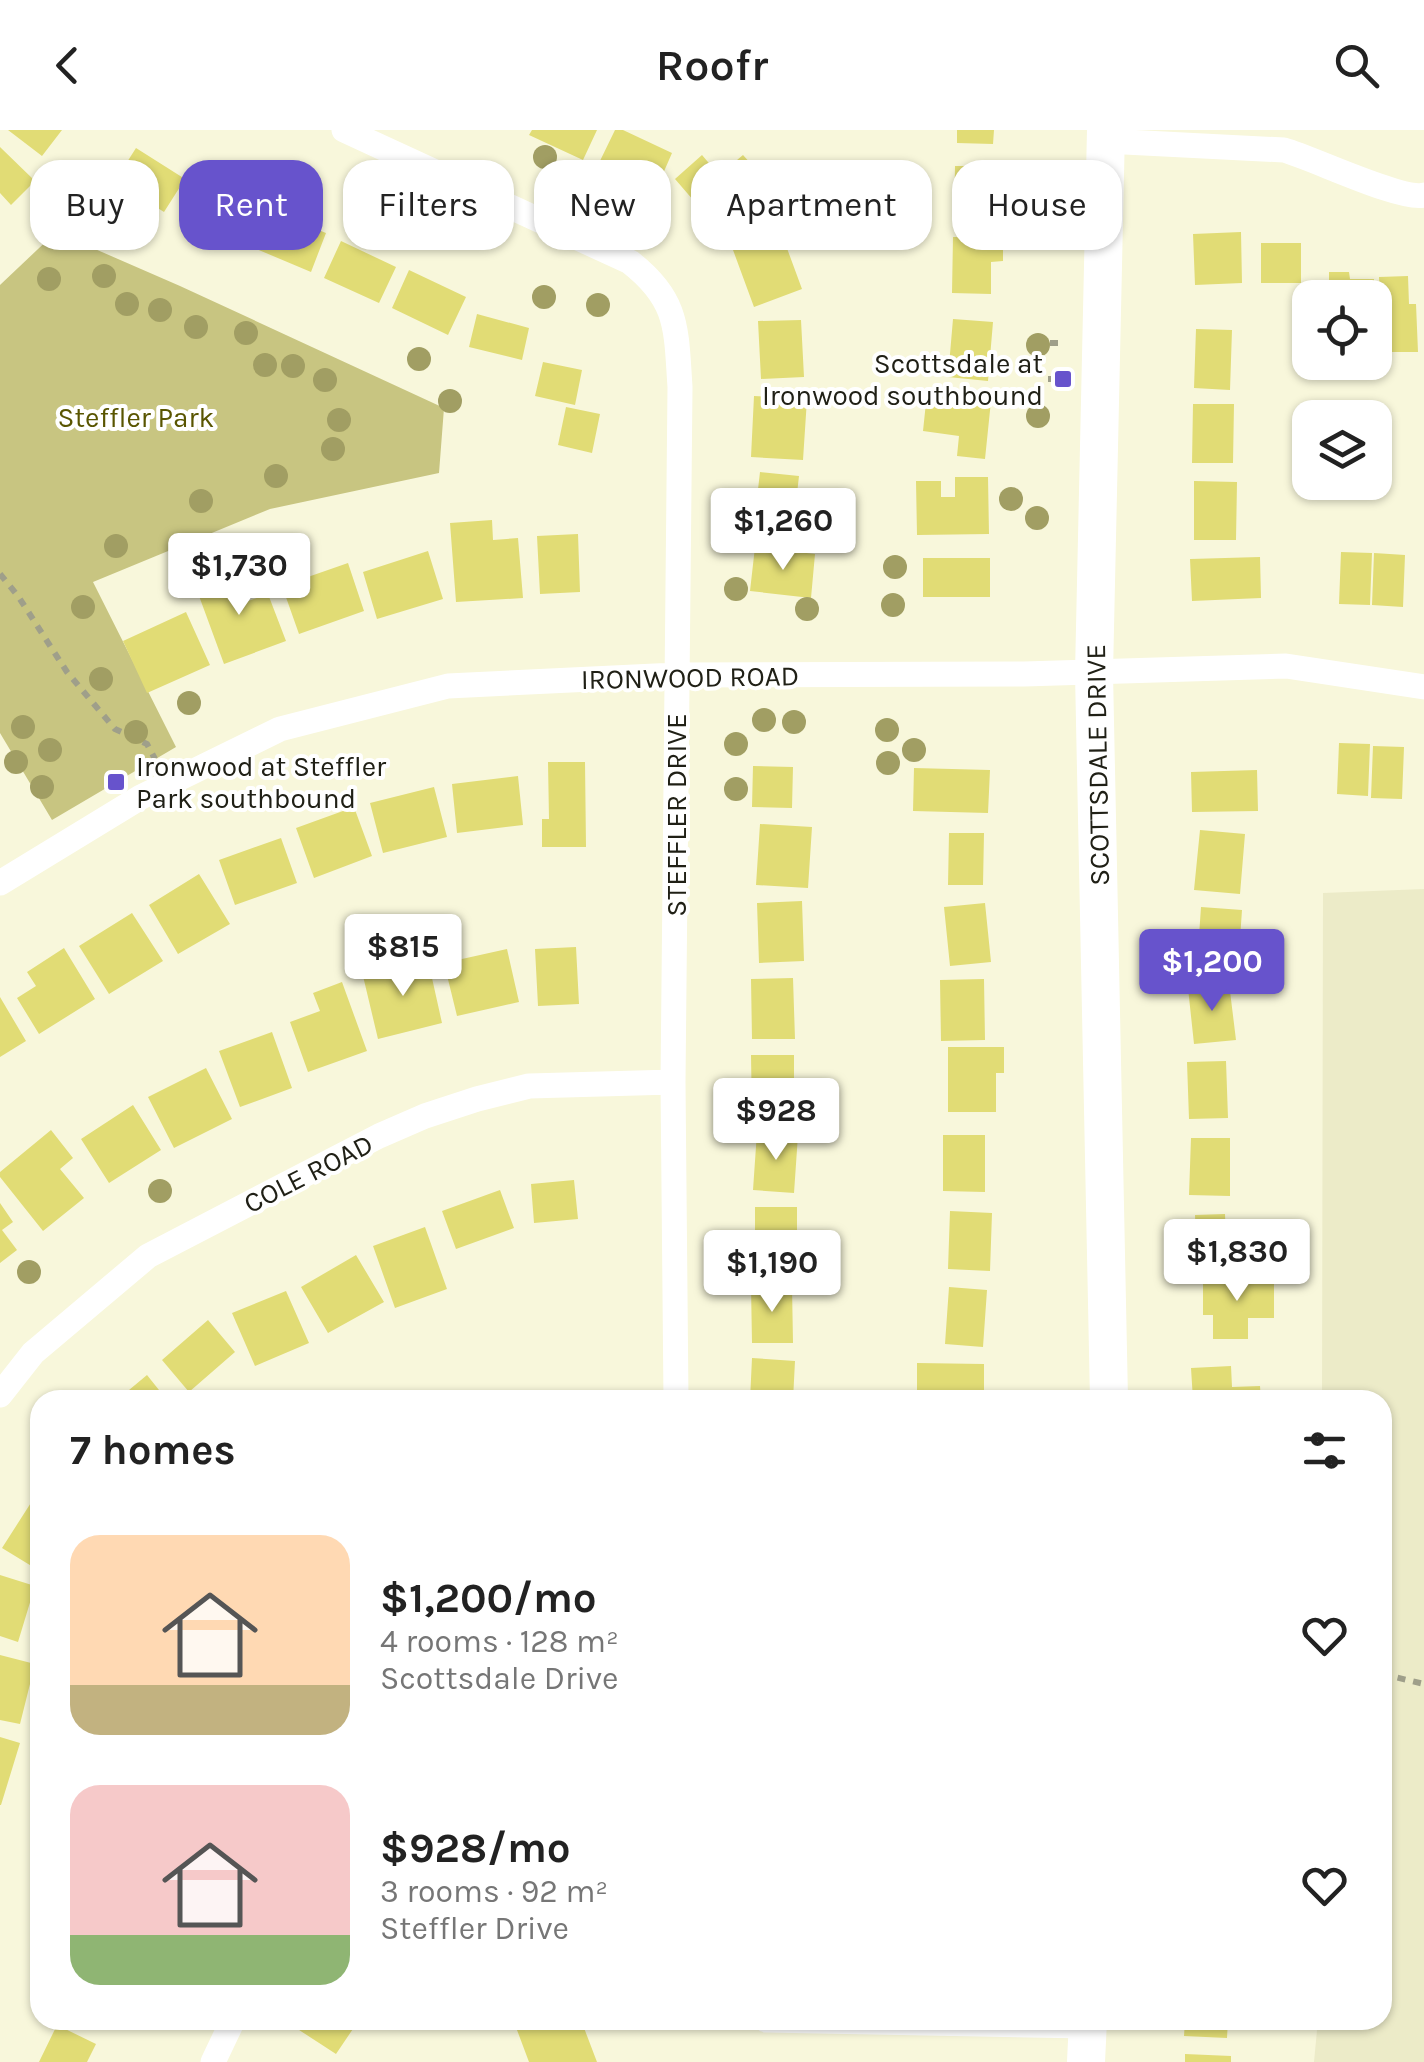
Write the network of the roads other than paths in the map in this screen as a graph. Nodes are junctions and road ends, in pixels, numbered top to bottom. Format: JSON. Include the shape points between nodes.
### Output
{"nodes":[{"id":1,"x":344,"y":130,"type":"edge"},
{"id":2,"x":1106,"y":136,"type":"edge"},
{"id":3,"x":1424,"y":195,"type":"edge"},
{"id":4,"x":1094,"y":672,"type":"junction"},
{"id":5,"x":676,"y":675,"type":"junction"},
{"id":6,"x":1424,"y":687,"type":"edge"},
{"id":7,"x":0,"y":884,"type":"edge"},
{"id":8,"x":673,"y":1082,"type":"junction"},
{"id":9,"x":676,"y":1390,"type":"edge"},
{"id":10,"x":1109,"y":1390,"type":"edge"},
{"id":11,"x":0,"y":1394,"type":"edge"},
{"id":12,"x":227,"y":2030,"type":"edge"},
{"id":13,"x":967,"y":2030,"type":"edge"},
{"id":14,"x":1087,"y":2036,"type":"edge"},
{"id":15,"x":213,"y":2062,"type":"edge"}],
"edges":[{"from":1,"to":5,"type":"street","name":"STEFFLER DRIVE","via":[[630,262],[664,296],[676,334],[680,386]]},
{"from":2,"to":3,"type":"street","via":[[1284,150],[1385,188]]},
{"from":2,"to":4,"type":"street","name":"SCOTTSDALE DRIVE"},
{"from":4,"to":5,"type":"street","name":"IRONWOOD ROAD"},
{"from":4,"to":6,"type":"street","name":"IRONWOOD ROAD","via":[[1286,666]]},
{"from":4,"to":10,"type":"street","name":"SCOTTSDALE DRIVE"},
{"from":5,"to":7,"type":"street","name":"IRONWOOD ROAD","via":[[448,686],[280,729],[141,797]]},
{"from":5,"to":8,"type":"street","name":"STEFFLER DRIVE"},
{"from":8,"to":9,"type":"street","name":"STEFFLER DRIVE"},
{"from":8,"to":11,"type":"street","name":"COLE ROAD","via":[[529,1086],[477,1098],[379,1136],[148,1256],[33,1353]]},
{"from":12,"to":15,"type":"street"},
{"from":13,"to":14,"type":"street"}]}
